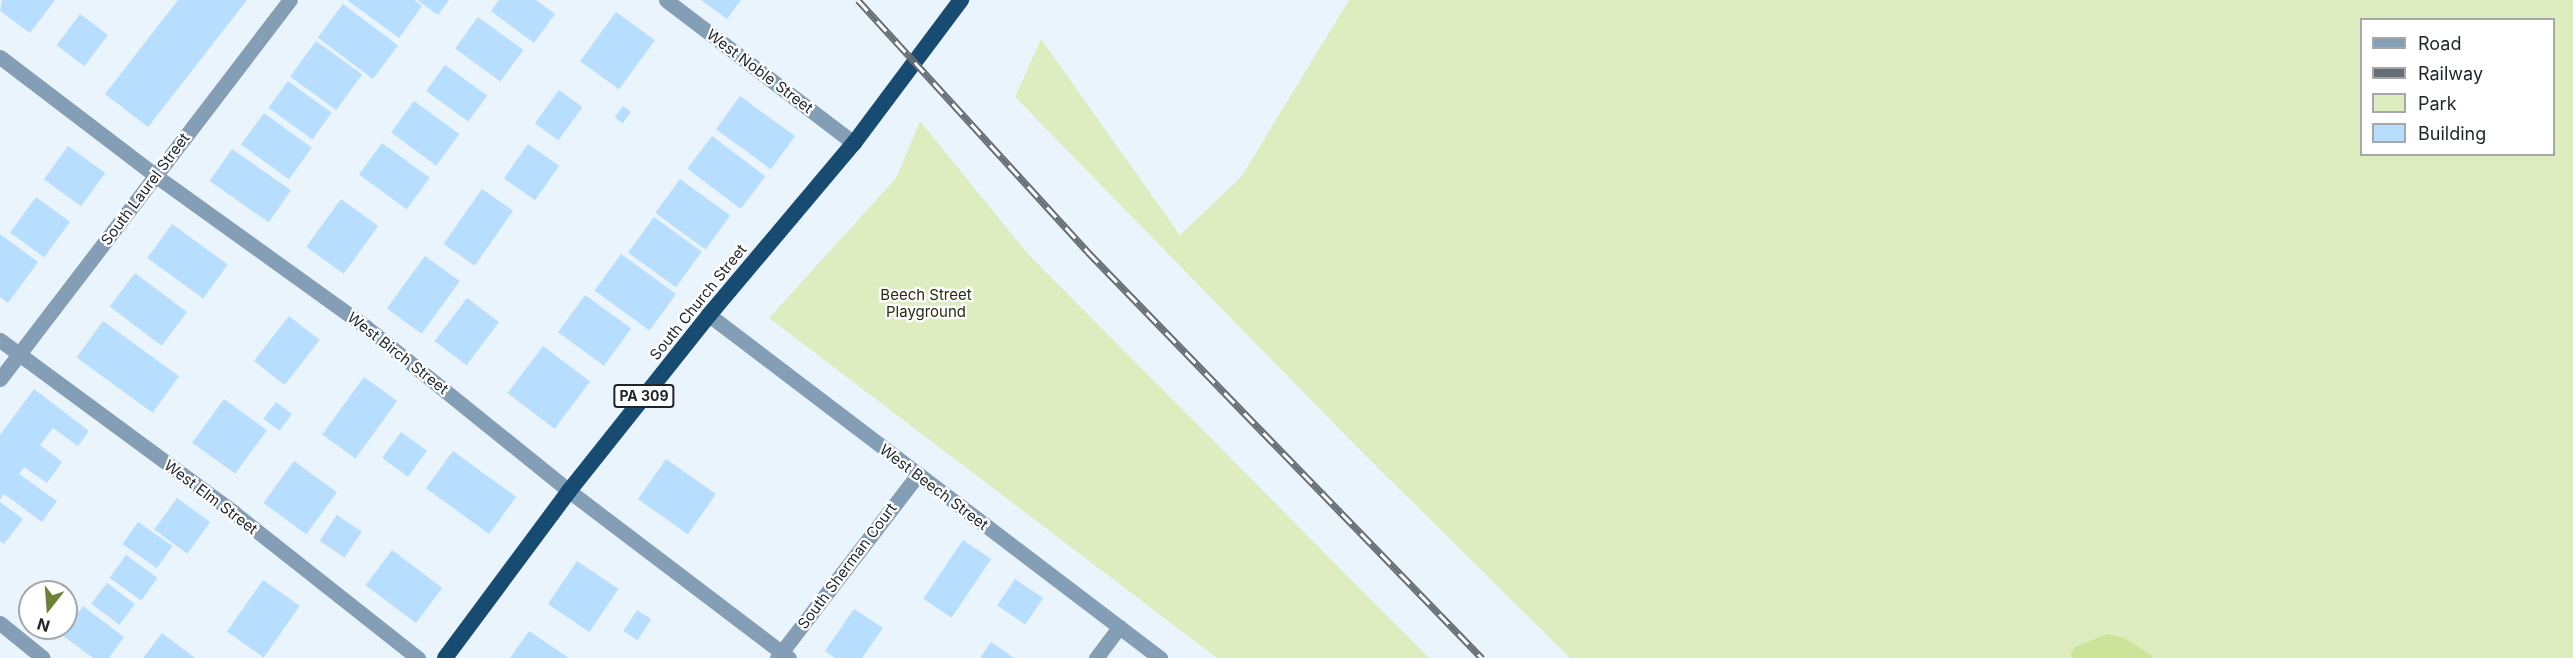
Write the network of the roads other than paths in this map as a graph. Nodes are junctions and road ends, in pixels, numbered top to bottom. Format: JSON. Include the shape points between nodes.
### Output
{"nodes":[{"id":1,"x":290,"y":0,"type":"edge"},
{"id":2,"x":666,"y":0,"type":"edge"},
{"id":3,"x":961,"y":0,"type":"edge"},
{"id":4,"x":0,"y":57,"type":"edge"},
{"id":5,"x":854,"y":143,"type":"junction"},
{"id":6,"x":156,"y":176,"type":"junction"},
{"id":7,"x":709,"y":315,"type":"junction"},
{"id":8,"x":0,"y":340,"type":"edge"},
{"id":9,"x":19,"y":354,"type":"junction"},
{"id":10,"x":0,"y":379,"type":"edge"},
{"id":11,"x":918,"y":474,"type":"junction"},
{"id":12,"x":570,"y":491,"type":"junction"},
{"id":13,"x":0,"y":623,"type":"edge"},
{"id":14,"x":1119,"y":627,"type":"junction"},
{"id":15,"x":783,"y":656,"type":"edge"},
{"id":16,"x":43,"y":658,"type":"edge"},
{"id":17,"x":418,"y":658,"type":"edge"},
{"id":18,"x":445,"y":658,"type":"edge"},
{"id":19,"x":1096,"y":658,"type":"edge"},
{"id":20,"x":1160,"y":658,"type":"edge"}],
"edges":[{"from":1,"to":6,"type":"street","name":"South Laurel Street"},
{"from":2,"to":5,"type":"street","name":"West Noble Street"},
{"from":3,"to":5,"type":"highway","name":"South Church Street","number":"PA 309"},
{"from":4,"to":6,"type":"street","name":"West Birch Street"},
{"from":5,"to":7,"type":"highway","name":"South Church Street","number":"PA 309"},
{"from":6,"to":9,"type":"street","name":"South Laurel Street"},
{"from":6,"to":12,"type":"street","name":"West Birch Street","via":[[366,327]]},
{"from":7,"to":11,"type":"street","name":"West Beech Street"},
{"from":7,"to":12,"type":"highway","name":"South Church Street","number":"PA 309"},
{"from":8,"to":9,"type":"street","name":"West Elm Street"},
{"from":9,"to":10,"type":"street","name":"South Laurel Street"},
{"from":9,"to":17,"type":"street","name":"West Elm Street","via":[[233,512]]},
{"from":11,"to":14,"type":"street","name":"West Beech Street"},
{"from":11,"to":15,"type":"street","name":"South Sherman Court"},
{"from":12,"to":15,"type":"street","name":"West Birch Street"},
{"from":12,"to":18,"type":"highway","name":"South Church Street","number":"PA 309"},
{"from":13,"to":16,"type":"street"},
{"from":14,"to":19,"type":"street"},
{"from":14,"to":20,"type":"street","name":"West Beech Street"}]}
